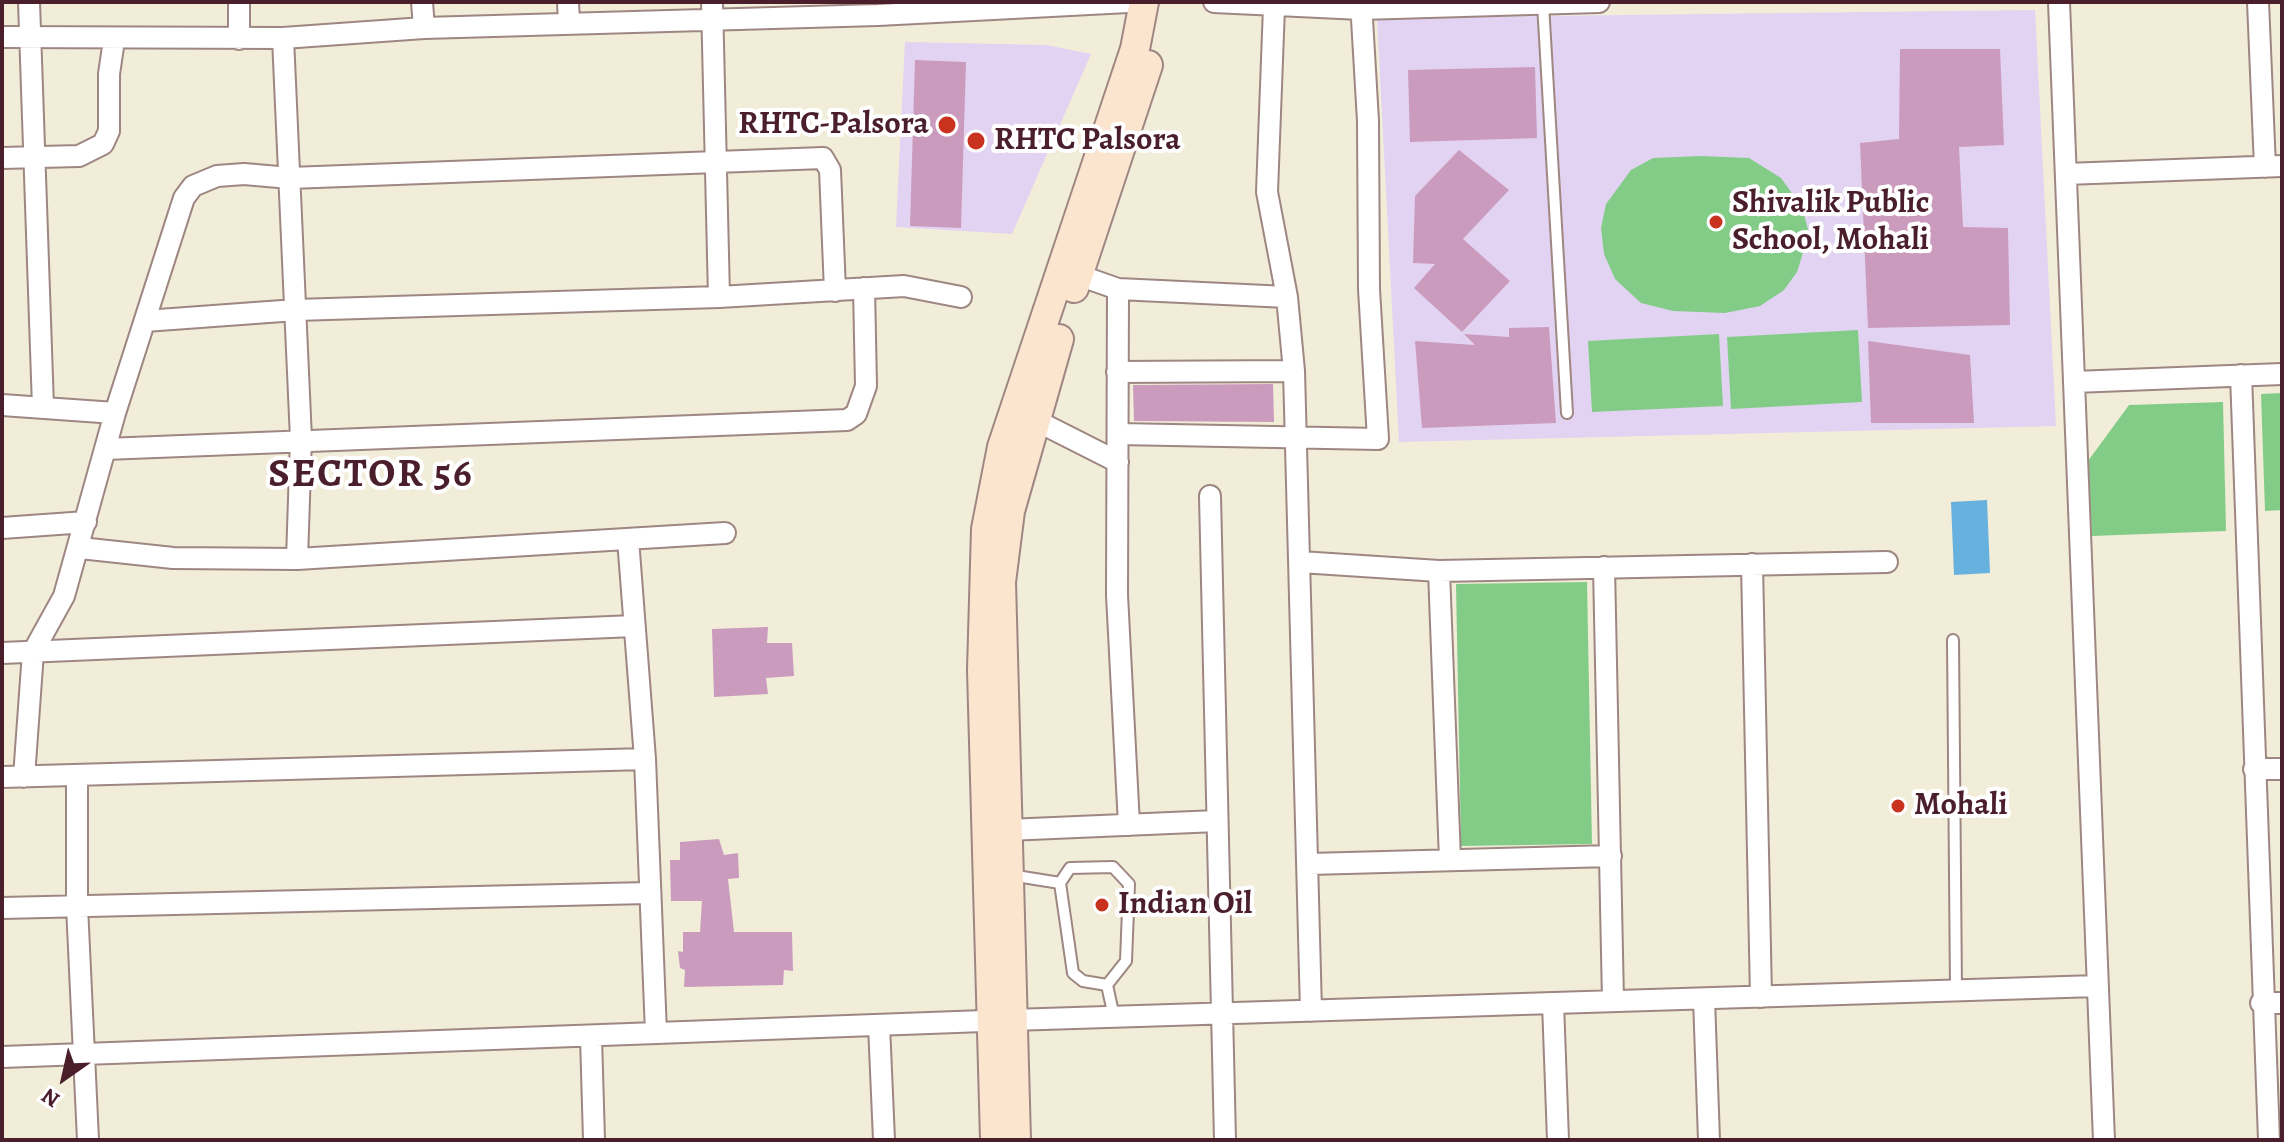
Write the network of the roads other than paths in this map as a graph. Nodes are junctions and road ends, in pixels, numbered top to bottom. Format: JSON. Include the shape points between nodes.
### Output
{"nodes":[{"id":1,"x":29,"y":2,"type":"edge"},
{"id":2,"x":239,"y":2,"type":"edge"},
{"id":3,"x":422,"y":2,"type":"edge"},
{"id":4,"x":568,"y":2,"type":"edge"},
{"id":5,"x":1128,"y":2,"type":"edge"},
{"id":6,"x":1144,"y":2,"type":"edge"},
{"id":7,"x":1160,"y":2,"type":"edge"},
{"id":8,"x":1214,"y":2,"type":"edge"},
{"id":9,"x":1599,"y":2,"type":"edge"},
{"id":10,"x":2059,"y":2,"type":"edge"},
{"id":11,"x":2258,"y":2,"type":"edge"},
{"id":12,"x":1543,"y":4,"type":"edge"},
{"id":13,"x":1361,"y":6,"type":"edge"},
{"id":14,"x":1274,"y":7,"type":"junction"},
{"id":15,"x":712,"y":10,"type":"edge"},
{"id":16,"x":569,"y":23,"type":"junction"},
{"id":17,"x":424,"y":28,"type":"junction"},
{"id":18,"x":31,"y":35,"type":"junction"},
{"id":19,"x":2,"y":37,"type":"edge"},
{"id":20,"x":283,"y":38,"type":"junction"},
{"id":21,"x":239,"y":39,"type":"junction"},
{"id":22,"x":114,"y":40,"type":"junction"},
{"id":23,"x":37,"y":155,"type":"junction"},
{"id":24,"x":2,"y":158,"type":"edge"},
{"id":25,"x":716,"y":162,"type":"junction"},
{"id":26,"x":2274,"y":166,"type":"edge"},
{"id":27,"x":2066,"y":174,"type":"junction"},
{"id":28,"x":290,"y":178,"type":"junction"},
{"id":29,"x":1069,"y":272,"type":"junction"},
{"id":30,"x":864,"y":288,"type":"junction"},
{"id":31,"x":1118,"y":289,"type":"junction"},
{"id":32,"x":835,"y":291,"type":"junction"},
{"id":33,"x":719,"y":297,"type":"junction"},
{"id":34,"x":961,"y":297,"type":"dead end"},
{"id":35,"x":1287,"y":297,"type":"junction"},
{"id":36,"x":296,"y":310,"type":"junction"},
{"id":37,"x":145,"y":321,"type":"junction"},
{"id":38,"x":1294,"y":371,"type":"junction"},
{"id":39,"x":1117,"y":372,"type":"junction"},
{"id":40,"x":2282,"y":374,"type":"edge"},
{"id":41,"x":2241,"y":375,"type":"junction"},
{"id":42,"x":2074,"y":382,"type":"junction"},
{"id":43,"x":2,"y":405,"type":"edge"},
{"id":44,"x":43,"y":407,"type":"junction"},
{"id":45,"x":115,"y":413,"type":"junction"},
{"id":46,"x":1567,"y":413,"type":"dead end"},
{"id":47,"x":1035,"y":420,"type":"junction"},
{"id":48,"x":1119,"y":434,"type":"junction"},
{"id":49,"x":1294,"y":436,"type":"junction"},
{"id":50,"x":301,"y":439,"type":"junction"},
{"id":51,"x":105,"y":449,"type":"junction"},
{"id":52,"x":1118,"y":462,"type":"junction"},
{"id":53,"x":1210,"y":496,"type":"dead end"},
{"id":54,"x":86,"y":522,"type":"junction"},
{"id":55,"x":2,"y":528,"type":"edge"},
{"id":56,"x":725,"y":533,"type":"dead end"},
{"id":57,"x":628,"y":539,"type":"junction"},
{"id":58,"x":80,"y":548,"type":"junction"},
{"id":59,"x":297,"y":559,"type":"junction"},
{"id":60,"x":1300,"y":562,"type":"junction"},
{"id":61,"x":1887,"y":562,"type":"dead end"},
{"id":62,"x":1752,"y":564,"type":"junction"},
{"id":63,"x":1604,"y":567,"type":"junction"},
{"id":64,"x":1439,"y":571,"type":"junction"},
{"id":65,"x":634,"y":626,"type":"junction"},
{"id":66,"x":1953,"y":640,"type":"dead end"},
{"id":67,"x":33,"y":652,"type":"junction"},
{"id":68,"x":2,"y":653,"type":"edge"},
{"id":69,"x":645,"y":759,"type":"junction"},
{"id":70,"x":2254,"y":769,"type":"junction"},
{"id":71,"x":2282,"y":769,"type":"edge"},
{"id":72,"x":2,"y":777,"type":"edge"},
{"id":73,"x":24,"y":777,"type":"junction"},
{"id":74,"x":77,"y":777,"type":"junction"},
{"id":75,"x":1217,"y":821,"type":"junction"},
{"id":76,"x":1129,"y":825,"type":"junction"},
{"id":77,"x":1007,"y":830,"type":"junction"},
{"id":78,"x":1611,"y":856,"type":"junction"},
{"id":79,"x":1450,"y":860,"type":"junction"},
{"id":80,"x":1309,"y":864,"type":"junction"},
{"id":81,"x":1008,"y":875,"type":"junction"},
{"id":82,"x":1060,"y":883,"type":"junction"},
{"id":83,"x":648,"y":893,"type":"junction"},
{"id":84,"x":77,"y":906,"type":"junction"},
{"id":85,"x":2,"y":908,"type":"edge"},
{"id":86,"x":1107,"y":985,"type":"junction"},
{"id":87,"x":2097,"y":986,"type":"junction"},
{"id":88,"x":1956,"y":991,"type":"junction"},
{"id":89,"x":1761,"y":997,"type":"junction"},
{"id":90,"x":1704,"y":999,"type":"junction"},
{"id":91,"x":1613,"y":1001,"type":"junction"},
{"id":92,"x":1553,"y":1003,"type":"junction"},
{"id":93,"x":2272,"y":1003,"type":"edge"},
{"id":94,"x":1311,"y":1011,"type":"junction"},
{"id":95,"x":1222,"y":1013,"type":"junction"},
{"id":96,"x":1114,"y":1017,"type":"junction"},
{"id":97,"x":1001,"y":1020,"type":"junction"},
{"id":98,"x":879,"y":1025,"type":"junction"},
{"id":99,"x":656,"y":1033,"type":"junction"},
{"id":100,"x":591,"y":1037,"type":"junction"},
{"id":101,"x":84,"y":1053,"type":"junction"},
{"id":102,"x":2,"y":1057,"type":"edge"},
{"id":103,"x":88,"y":1140,"type":"edge"},
{"id":104,"x":594,"y":1140,"type":"edge"},
{"id":105,"x":884,"y":1140,"type":"edge"},
{"id":106,"x":995,"y":1140,"type":"edge"},
{"id":107,"x":1016,"y":1140,"type":"edge"},
{"id":108,"x":1225,"y":1140,"type":"edge"},
{"id":109,"x":1558,"y":1140,"type":"edge"},
{"id":110,"x":1709,"y":1140,"type":"edge"},
{"id":111,"x":2104,"y":1140,"type":"edge"},
{"id":112,"x":2269,"y":1140,"type":"edge"}],
"edges":[{"from":1,"to":18,"type":"street"},
{"from":2,"to":21,"type":"street"},
{"from":3,"to":17,"type":"street"},
{"from":4,"to":16,"type":"street"},
{"from":5,"to":15,"type":"street"},
{"from":6,"to":29,"type":"street"},
{"from":7,"to":29,"type":"street","via":[[1139,98]]},
{"from":8,"to":14,"type":"street"},
{"from":9,"to":12,"type":"street"},
{"from":10,"to":27,"type":"street"},
{"from":11,"to":26,"type":"street"},
{"from":12,"to":13,"type":"street"},
{"from":12,"to":46,"type":"lane"},
{"from":13,"to":14,"type":"street"},
{"from":13,"to":49,"type":"street","via":[[1378,439]]},
{"from":14,"to":35,"type":"street","via":[[1267,192]]},
{"from":15,"to":16,"type":"street"},
{"from":15,"to":25,"type":"street"},
{"from":16,"to":17,"type":"street"},
{"from":17,"to":20,"type":"street"},
{"from":18,"to":19,"type":"street"},
{"from":18,"to":22,"type":"street"},
{"from":18,"to":23,"type":"street"},
{"from":20,"to":21,"type":"street"},
{"from":20,"to":28,"type":"street"},
{"from":21,"to":22,"type":"street"},
{"from":22,"to":23,"type":"street","via":[[109,131],[103,144],[79,156]]},
{"from":23,"to":24,"type":"street"},
{"from":23,"to":44,"type":"street"},
{"from":25,"to":28,"type":"street"},
{"from":25,"to":32,"type":"street","via":[[815,157],[828,163]]},
{"from":25,"to":33,"type":"street"},
{"from":26,"to":27,"type":"street"},
{"from":27,"to":42,"type":"street"},
{"from":28,"to":36,"type":"street"},
{"from":28,"to":37,"type":"street","via":[[217,176],[193,186],[184,198]]},
{"from":29,"to":31,"type":"street"},
{"from":29,"to":47,"type":"street"},
{"from":29,"to":97,"type":"street","via":[[1002,447],[982,559]]},
{"from":30,"to":32,"type":"street"},
{"from":30,"to":34,"type":"street","via":[[904,286]]},
{"from":30,"to":50,"type":"street","via":[[866,386],[856,414],[847,420]]},
{"from":31,"to":35,"type":"street"},
{"from":31,"to":39,"type":"street"},
{"from":32,"to":33,"type":"street"},
{"from":33,"to":36,"type":"street"},
{"from":35,"to":38,"type":"street"},
{"from":36,"to":37,"type":"street"},
{"from":36,"to":50,"type":"street"},
{"from":37,"to":45,"type":"street"},
{"from":38,"to":39,"type":"street"},
{"from":38,"to":49,"type":"street"},
{"from":39,"to":48,"type":"street"},
{"from":40,"to":41,"type":"street"},
{"from":41,"to":42,"type":"street"},
{"from":41,"to":70,"type":"street"},
{"from":42,"to":87,"type":"street"},
{"from":43,"to":44,"type":"street"},
{"from":44,"to":45,"type":"street"},
{"from":45,"to":51,"type":"street"},
{"from":47,"to":52,"type":"street"},
{"from":47,"to":77,"type":"street","via":[[1010,511],[1001,582]]},
{"from":48,"to":49,"type":"street"},
{"from":48,"to":52,"type":"street"},
{"from":49,"to":60,"type":"street"},
{"from":50,"to":51,"type":"street"},
{"from":50,"to":59,"type":"street"},
{"from":51,"to":54,"type":"street"},
{"from":52,"to":76,"type":"street","via":[[1117,595]]},
{"from":53,"to":75,"type":"street"},
{"from":54,"to":55,"type":"street"},
{"from":54,"to":58,"type":"street"},
{"from":56,"to":57,"type":"street"},
{"from":57,"to":59,"type":"street"},
{"from":57,"to":65,"type":"street"},
{"from":58,"to":59,"type":"street","via":[[221,560]]},
{"from":58,"to":67,"type":"street","via":[[64,596]]},
{"from":60,"to":64,"type":"street"},
{"from":60,"to":80,"type":"street"},
{"from":61,"to":62,"type":"street"},
{"from":62,"to":63,"type":"street"},
{"from":62,"to":89,"type":"street"},
{"from":63,"to":64,"type":"street"},
{"from":63,"to":78,"type":"street"},
{"from":64,"to":79,"type":"street"},
{"from":65,"to":67,"type":"street"},
{"from":65,"to":69,"type":"street"},
{"from":66,"to":88,"type":"lane"},
{"from":67,"to":68,"type":"street"},
{"from":67,"to":73,"type":"street"},
{"from":69,"to":74,"type":"street"},
{"from":69,"to":83,"type":"street"},
{"from":70,"to":71,"type":"street"},
{"from":70,"to":93,"type":"street"},
{"from":72,"to":73,"type":"street"},
{"from":73,"to":74,"type":"street"},
{"from":74,"to":84,"type":"street"},
{"from":75,"to":76,"type":"street"},
{"from":75,"to":95,"type":"street"},
{"from":76,"to":77,"type":"street"},
{"from":77,"to":81,"type":"street"},
{"from":78,"to":79,"type":"street"},
{"from":78,"to":91,"type":"street"},
{"from":79,"to":80,"type":"street"},
{"from":80,"to":94,"type":"street"},
{"from":81,"to":82,"type":"lane"},
{"from":81,"to":97,"type":"street"},
{"from":82,"to":86,"type":"lane","via":[[1073,973],[1083,981]]},
{"from":82,"to":86,"type":"lane","via":[[1070,868],[1113,867],[1129,884],[1126,961]]},
{"from":83,"to":84,"type":"street"},
{"from":83,"to":99,"type":"street"},
{"from":84,"to":85,"type":"street"},
{"from":84,"to":101,"type":"street"},
{"from":86,"to":96,"type":"lane"},
{"from":87,"to":88,"type":"street"},
{"from":87,"to":111,"type":"street"},
{"from":88,"to":89,"type":"street"},
{"from":89,"to":90,"type":"street"},
{"from":90,"to":91,"type":"street"},
{"from":90,"to":110,"type":"street"},
{"from":91,"to":92,"type":"street"},
{"from":92,"to":94,"type":"street"},
{"from":92,"to":109,"type":"street"},
{"from":93,"to":112,"type":"street"},
{"from":94,"to":95,"type":"street"},
{"from":95,"to":96,"type":"street"},
{"from":95,"to":108,"type":"street"},
{"from":96,"to":97,"type":"street"},
{"from":97,"to":98,"type":"street"},
{"from":97,"to":106,"type":"street"},
{"from":97,"to":107,"type":"street"},
{"from":98,"to":99,"type":"street"},
{"from":98,"to":105,"type":"street"},
{"from":99,"to":100,"type":"street"},
{"from":100,"to":101,"type":"street"},
{"from":100,"to":104,"type":"street"},
{"from":101,"to":102,"type":"street"},
{"from":101,"to":103,"type":"street"}]}
